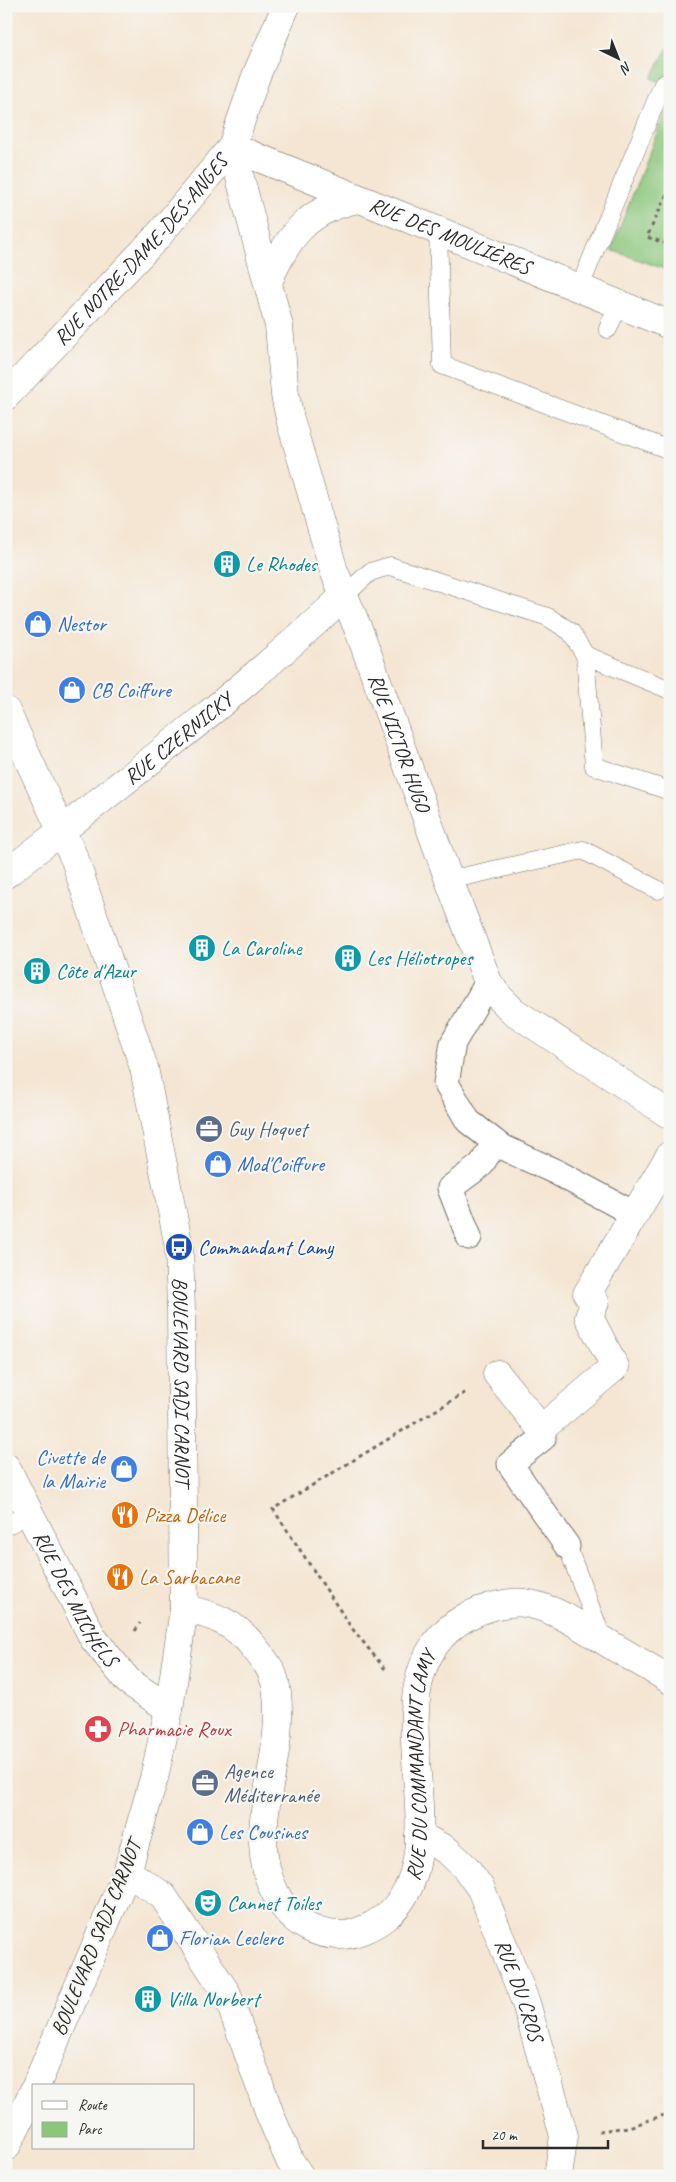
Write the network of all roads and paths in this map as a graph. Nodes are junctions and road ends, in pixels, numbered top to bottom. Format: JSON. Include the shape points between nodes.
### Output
{"nodes":[{"id":1,"x":286,"y":6,"type":"edge"},
{"id":2,"x":663,"y":84,"type":"dead end"},
{"id":3,"x":232,"y":147,"type":"junction"},
{"id":4,"x":670,"y":187,"type":"edge"},
{"id":5,"x":358,"y":199,"type":"junction"},
{"id":6,"x":438,"y":230,"type":"junction"},
{"id":7,"x":670,"y":245,"type":"edge"},
{"id":8,"x":268,"y":282,"type":"junction"},
{"id":9,"x":579,"y":289,"type":"junction"},
{"id":10,"x":618,"y":304,"type":"junction"},
{"id":11,"x":670,"y":325,"type":"edge"},
{"id":12,"x":608,"y":329,"type":"dead end"},
{"id":13,"x":6,"y":396,"type":"edge"},
{"id":14,"x":670,"y":450,"type":"edge"},
{"id":15,"x":344,"y":596,"type":"junction"},
{"id":16,"x":585,"y":655,"type":"junction"},
{"id":17,"x":670,"y":690,"type":"edge"},
{"id":18,"x":6,"y":711,"type":"edge"},
{"id":19,"x":670,"y":791,"type":"edge"},
{"id":20,"x":63,"y":830,"type":"junction"},
{"id":21,"x":6,"y":874,"type":"edge"},
{"id":22,"x":449,"y":880,"type":"junction"},
{"id":23,"x":658,"y":890,"type":"dead end"},
{"id":24,"x":488,"y":982,"type":"junction"},
{"id":25,"x":670,"y":1115,"type":"edge"},
{"id":26,"x":495,"y":1142,"type":"junction"},
{"id":27,"x":670,"y":1155,"type":"edge"},
{"id":28,"x":634,"y":1214,"type":"junction"},
{"id":29,"x":469,"y":1237,"type":"dead end"},
{"id":30,"x":497,"y":1374,"type":"joint"},
{"id":31,"x":541,"y":1429,"type":"junction"},
{"id":32,"x":6,"y":1467,"type":"edge"},
{"id":33,"x":30,"y":1513,"type":"junction"},
{"id":34,"x":6,"y":1526,"type":"edge"},
{"id":35,"x":567,"y":1546,"type":"joint"},
{"id":36,"x":184,"y":1609,"type":"junction"},
{"id":37,"x":604,"y":1640,"type":"junction"},
{"id":38,"x":670,"y":1680,"type":"edge"},
{"id":39,"x":417,"y":1690,"type":"junction"},
{"id":40,"x":169,"y":1709,"type":"junction"},
{"id":41,"x":419,"y":1835,"type":"junction"},
{"id":42,"x":127,"y":1872,"type":"junction"},
{"id":43,"x":37,"y":2084,"type":"edge"},
{"id":44,"x":32,"y":2094,"type":"edge"},
{"id":45,"x":670,"y":2113,"type":"edge"},
{"id":46,"x":564,"y":2136,"type":"junction"},
{"id":47,"x":6,"y":2147,"type":"edge"},
{"id":48,"x":300,"y":2176,"type":"edge"},
{"id":49,"x":558,"y":2176,"type":"edge"}],
"edges":[{"from":1,"to":3,"type":"street","name":"RUE NOTRE-DAME-DES-ANGES","via":[[256,76]]},
{"from":2,"to":9,"type":"lane"},
{"from":3,"to":5,"type":"street","name":"RUE DES MOULIÈRES"},
{"from":3,"to":8,"type":"street","name":"RUE VICTOR HUGO"},
{"from":3,"to":13,"type":"street","name":"RUE NOTRE-DAME-DES-ANGES","via":[[164,230]]},
{"from":4,"to":7,"type":"path","via":[[647,236]]},
{"from":5,"to":6,"type":"street","name":"RUE DES MOULIÈRES"},
{"from":5,"to":8,"type":"street","via":[[338,203],[311,217],[287,244]]},
{"from":6,"to":9,"type":"street","name":"RUE DES MOULIÈRES"},
{"from":6,"to":14,"type":"lane","via":[[442,365]]},
{"from":8,"to":15,"type":"street","name":"RUE VICTOR HUGO","via":[[279,326],[290,419]]},
{"from":9,"to":10,"type":"street","name":"RUE DES MOULIÈRES"},
{"from":10,"to":11,"type":"street","name":"RUE DES MOULIÈRES"},
{"from":10,"to":12,"type":"lane"},
{"from":15,"to":16,"type":"lane","via":[[370,572],[390,566],[548,617],[570,632]]},
{"from":15,"to":20,"type":"street","name":"RUE CZERNICKY","via":[[258,674]]},
{"from":15,"to":22,"type":"street","name":"RUE VICTOR HUGO"},
{"from":16,"to":17,"type":"lane"},
{"from":16,"to":19,"type":"lane","via":[[594,766]]},
{"from":18,"to":20,"type":"street","name":"BOULEVARD SADI CARNOT"},
{"from":20,"to":21,"type":"street","name":"RUE CZERNICKY"},
{"from":20,"to":36,"type":"street","name":"BOULEVARD SADI CARNOT","via":[[144,1068],[179,1247]]},
{"from":22,"to":23,"type":"lane","via":[[583,850]]},
{"from":22,"to":24,"type":"street","name":"RUE VICTOR HUGO"},
{"from":24,"to":25,"type":"street","name":"RUE VICTOR HUGO","via":[[513,1011]]},
{"from":24,"to":26,"type":"street","via":[[453,1043],[446,1083],[468,1121]]},
{"from":26,"to":28,"type":"street"},
{"from":26,"to":29,"type":"street","via":[[481,1165],[450,1188]]},
{"from":27,"to":28,"type":"street"},
{"from":28,"to":31,"type":"street","via":[[587,1294],[596,1302],[589,1317],[615,1367]]},
{"from":30,"to":31,"type":"street"},
{"from":30,"to":39,"type":"path","via":[[273,1509],[351,1627],[382,1666],[394,1681]]},
{"from":31,"to":35,"type":"street","via":[[543,1438],[510,1464]]},
{"from":32,"to":33,"type":"street","name":"RUE DES MICHELS"},
{"from":33,"to":34,"type":"lane"},
{"from":33,"to":40,"type":"street","name":"RUE DES MICHELS","via":[[93,1638],[128,1681]]},
{"from":35,"to":37,"type":"lane"},
{"from":36,"to":40,"type":"street","name":"BOULEVARD SADI CARNOT"},
{"from":36,"to":41,"type":"street","name":"RUE DU COMMANDANT LAMY","via":[[206,1613],[235,1628],[248,1640],[272,1674],[278,1702],[278,1736],[262,1843],[270,1883],[288,1913],[301,1924],[339,1936],[375,1925],[405,1895],[417,1863]]},
{"from":37,"to":38,"type":"street","name":"RUE DU COMMANDANT LAMY"},
{"from":37,"to":39,"type":"street","name":"RUE DU COMMANDANT LAMY","via":[[552,1610],[527,1603],[477,1611],[452,1626],[433,1648]]},
{"from":39,"to":41,"type":"street","name":"RUE DU COMMANDANT LAMY","via":[[415,1732]]},
{"from":40,"to":42,"type":"street","name":"BOULEVARD SADI CARNOT","via":[[154,1778]]},
{"from":41,"to":46,"type":"street","name":"RUE DU CROS","via":[[448,1851],[481,1889],[526,2003]]},
{"from":42,"to":43,"type":"street","name":"BOULEVARD SADI CARNOT"},
{"from":42,"to":48,"type":"street","via":[[163,1896],[227,1994],[271,2117]]},
{"from":44,"to":47,"type":"street"},
{"from":45,"to":46,"type":"path","via":[[629,2127]]},
{"from":46,"to":49,"type":"street","name":"RUE DU CROS"}]}
